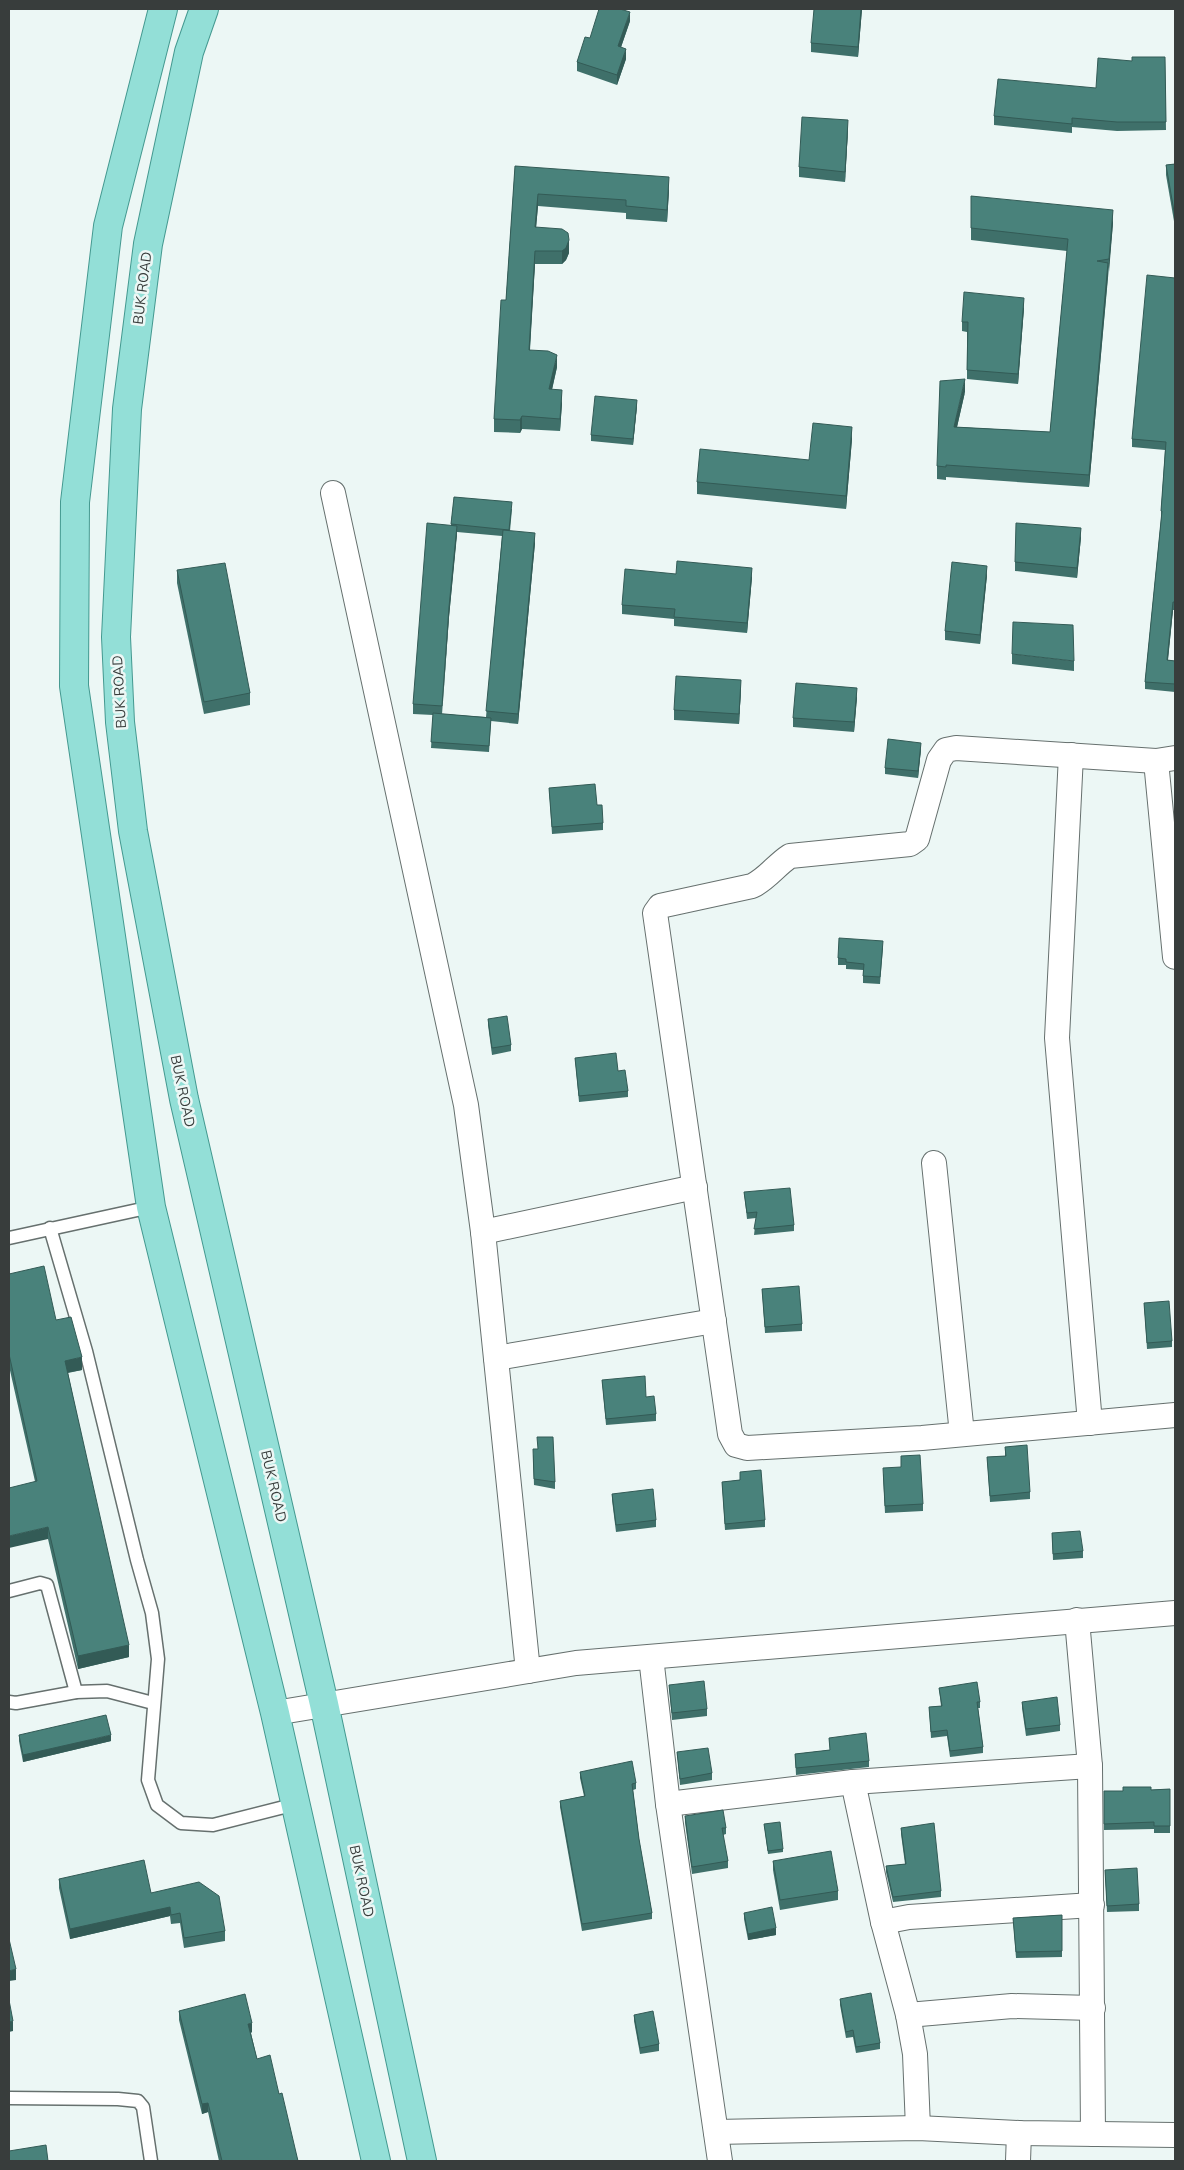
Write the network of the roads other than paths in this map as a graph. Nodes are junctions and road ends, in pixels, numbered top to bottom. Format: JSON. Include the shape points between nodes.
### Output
{"nodes":[{"id":1,"x":163,"y":9,"type":"edge"},
{"id":2,"x":204,"y":9,"type":"edge"},
{"id":3,"x":333,"y":493,"type":"dead end"},
{"id":4,"x":1071,"y":755,"type":"junction"},
{"id":5,"x":1166,"y":759,"type":"edge"},
{"id":6,"x":1175,"y":957,"type":"edge"},
{"id":7,"x":934,"y":1163,"type":"dead end"},
{"id":8,"x":695,"y":1188,"type":"junction"},
{"id":9,"x":151,"y":1207,"type":"junction"},
{"id":10,"x":50,"y":1228,"type":"junction"},
{"id":11,"x":483,"y":1232,"type":"junction"},
{"id":12,"x":9,"y":1238,"type":"edge"},
{"id":13,"x":714,"y":1321,"type":"junction"},
{"id":14,"x":496,"y":1358,"type":"junction"},
{"id":15,"x":1175,"y":1415,"type":"edge"},
{"id":16,"x":1090,"y":1422,"type":"junction"},
{"id":17,"x":962,"y":1434,"type":"junction"},
{"id":18,"x":9,"y":1591,"type":"edge"},
{"id":19,"x":1175,"y":1613,"type":"edge"},
{"id":20,"x":1077,"y":1620,"type":"junction"},
{"id":21,"x":651,"y":1657,"type":"junction"},
{"id":22,"x":528,"y":1671,"type":"junction"},
{"id":23,"x":76,"y":1692,"type":"junction"},
{"id":24,"x":9,"y":1702,"type":"edge"},
{"id":25,"x":153,"y":1703,"type":"junction"},
{"id":26,"x":324,"y":1704,"type":"junction"},
{"id":27,"x":275,"y":1713,"type":"junction"},
{"id":28,"x":1090,"y":1766,"type":"junction"},
{"id":29,"x":853,"y":1782,"type":"junction"},
{"id":30,"x":296,"y":1804,"type":"junction"},
{"id":31,"x":668,"y":1804,"type":"junction"},
{"id":32,"x":1092,"y":1905,"type":"junction"},
{"id":33,"x":883,"y":1922,"type":"junction"},
{"id":34,"x":1093,"y":2008,"type":"junction"},
{"id":35,"x":908,"y":2015,"type":"junction"},
{"id":36,"x":9,"y":2098,"type":"edge"},
{"id":37,"x":918,"y":2128,"type":"junction"},
{"id":38,"x":716,"y":2132,"type":"junction"},
{"id":39,"x":1019,"y":2133,"type":"junction"},
{"id":40,"x":1094,"y":2134,"type":"junction"},
{"id":41,"x":1175,"y":2135,"type":"edge"},
{"id":42,"x":151,"y":2161,"type":"edge"},
{"id":43,"x":376,"y":2161,"type":"edge"},
{"id":44,"x":422,"y":2161,"type":"edge"},
{"id":45,"x":720,"y":2161,"type":"edge"},
{"id":46,"x":1018,"y":2161,"type":"edge"}],
"edges":[{"from":1,"to":9,"type":"main road","via":[[108,226],[75,512],[74,686]]},
{"from":2,"to":26,"type":"main road","name":"BUK ROAD","via":[[189,52],[148,244],[126,409],[116,637],[120,722],[133,830],[184,1099]]},
{"from":3,"to":11,"type":"street","via":[[466,1105]]},
{"from":4,"to":5,"type":"street"},
{"from":4,"to":8,"type":"street","via":[[946,750],[939,760],[917,839],[910,844],[790,856],[752,886],[660,906],[655,913]]},
{"from":4,"to":16,"type":"street","via":[[1057,1038]]},
{"from":5,"to":6,"type":"street"},
{"from":7,"to":17,"type":"street"},
{"from":8,"to":11,"type":"street"},
{"from":8,"to":13,"type":"street"},
{"from":9,"to":10,"type":"lane"},
{"from":9,"to":27,"type":"main road"},
{"from":10,"to":12,"type":"lane"},
{"from":10,"to":25,"type":"lane","via":[[86,1350],[152,1613],[158,1659]]},
{"from":11,"to":14,"type":"street"},
{"from":13,"to":14,"type":"street"},
{"from":13,"to":17,"type":"street","via":[[730,1434],[736,1445],[747,1448]]},
{"from":14,"to":22,"type":"street"},
{"from":15,"to":16,"type":"street"},
{"from":16,"to":17,"type":"street"},
{"from":18,"to":23,"type":"lane","via":[[40,1583],[47,1585]]},
{"from":19,"to":20,"type":"street"},
{"from":20,"to":21,"type":"street"},
{"from":20,"to":28,"type":"street"},
{"from":21,"to":22,"type":"street","via":[[576,1663]]},
{"from":21,"to":31,"type":"street"},
{"from":22,"to":26,"type":"street"},
{"from":23,"to":24,"type":"lane"},
{"from":23,"to":25,"type":"lane","via":[[106,1691]]},
{"from":25,"to":30,"type":"lane","via":[[148,1780],[157,1805],[181,1823],[212,1824]]},
{"from":26,"to":27,"type":"street"},
{"from":26,"to":44,"type":"main road","name":"BUK ROAD"},
{"from":27,"to":30,"type":"main road"},
{"from":28,"to":29,"type":"street"},
{"from":28,"to":32,"type":"street"},
{"from":29,"to":31,"type":"street"},
{"from":29,"to":33,"type":"street"},
{"from":30,"to":43,"type":"main road"},
{"from":31,"to":38,"type":"street"},
{"from":32,"to":33,"type":"street","via":[[909,1917]]},
{"from":32,"to":34,"type":"street"},
{"from":33,"to":35,"type":"street"},
{"from":34,"to":35,"type":"street","via":[[1012,2006]]},
{"from":34,"to":40,"type":"street"},
{"from":35,"to":37,"type":"street","via":[[915,2054]]},
{"from":36,"to":42,"type":"lane","via":[[118,2098],[138,2101],[143,2107]]},
{"from":37,"to":38,"type":"street"},
{"from":37,"to":39,"type":"street"},
{"from":38,"to":45,"type":"street"},
{"from":39,"to":40,"type":"street"},
{"from":39,"to":46,"type":"street"},
{"from":40,"to":41,"type":"street"}]}
